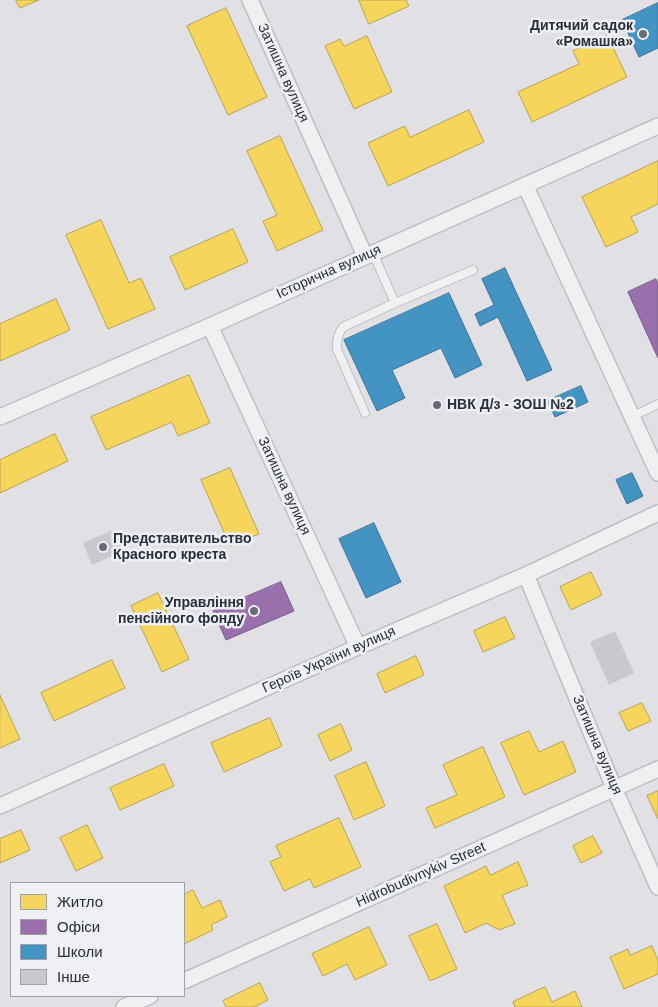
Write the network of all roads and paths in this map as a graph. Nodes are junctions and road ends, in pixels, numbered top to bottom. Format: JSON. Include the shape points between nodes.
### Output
{"nodes":[{"id":1,"x":250,"y":0,"type":"edge"},
{"id":2,"x":658,"y":126,"type":"edge"},
{"id":3,"x":525,"y":185,"type":"junction"},
{"id":4,"x":369,"y":254,"type":"junction"},
{"id":5,"x":473,"y":270,"type":"dead end"},
{"id":6,"x":395,"y":303,"type":"junction"},
{"id":7,"x":210,"y":326,"type":"junction"},
{"id":8,"x":658,"y":404,"type":"edge"},
{"id":9,"x":365,"y":413,"type":"dead end"},
{"id":10,"x":633,"y":416,"type":"junction"},
{"id":11,"x":0,"y":417,"type":"edge"},
{"id":12,"x":658,"y":473,"type":"edge"},
{"id":13,"x":658,"y":513,"type":"edge"},
{"id":14,"x":526,"y":575,"type":"junction"},
{"id":15,"x":358,"y":647,"type":"junction"},
{"id":16,"x":658,"y":769,"type":"edge"},
{"id":17,"x":614,"y":788,"type":"junction"},
{"id":18,"x":0,"y":806,"type":"edge"},
{"id":19,"x":658,"y":888,"type":"edge"},
{"id":20,"x":185,"y":980,"type":"edge"},
{"id":21,"x":148,"y":997,"type":"edge"},
{"id":22,"x":124,"y":1007,"type":"edge"}],
"edges":[{"from":1,"to":4,"type":"street","name":"Затишна вулиця"},
{"from":2,"to":3,"type":"street","name":"Історична вулиця"},
{"from":3,"to":4,"type":"street","name":"Історична вулиця"},
{"from":3,"to":10,"type":"street"},
{"from":4,"to":6,"type":"lane"},
{"from":4,"to":7,"type":"street","name":"Історична вулиця"},
{"from":5,"to":6,"type":"lane"},
{"from":6,"to":9,"type":"lane","via":[[343,327],[339,333],[337,348]]},
{"from":7,"to":11,"type":"street","name":"Історична вулиця"},
{"from":7,"to":15,"type":"street","name":"Затишна вулиця"},
{"from":8,"to":10,"type":"lane"},
{"from":10,"to":12,"type":"street"},
{"from":13,"to":14,"type":"street","name":"Героїв України вулиця"},
{"from":14,"to":15,"type":"street","name":"Героїв України вулиця"},
{"from":14,"to":17,"type":"street","name":"Затишна вулиця"},
{"from":15,"to":18,"type":"street","name":"Героїв України вулиця"},
{"from":16,"to":17,"type":"street","name":"Hidrobudivnykiv Street"},
{"from":17,"to":19,"type":"street","name":"Затишна вулиця"},
{"from":17,"to":20,"type":"street","name":"Hidrobudivnykiv Street"},
{"from":21,"to":22,"type":"street"}]}
